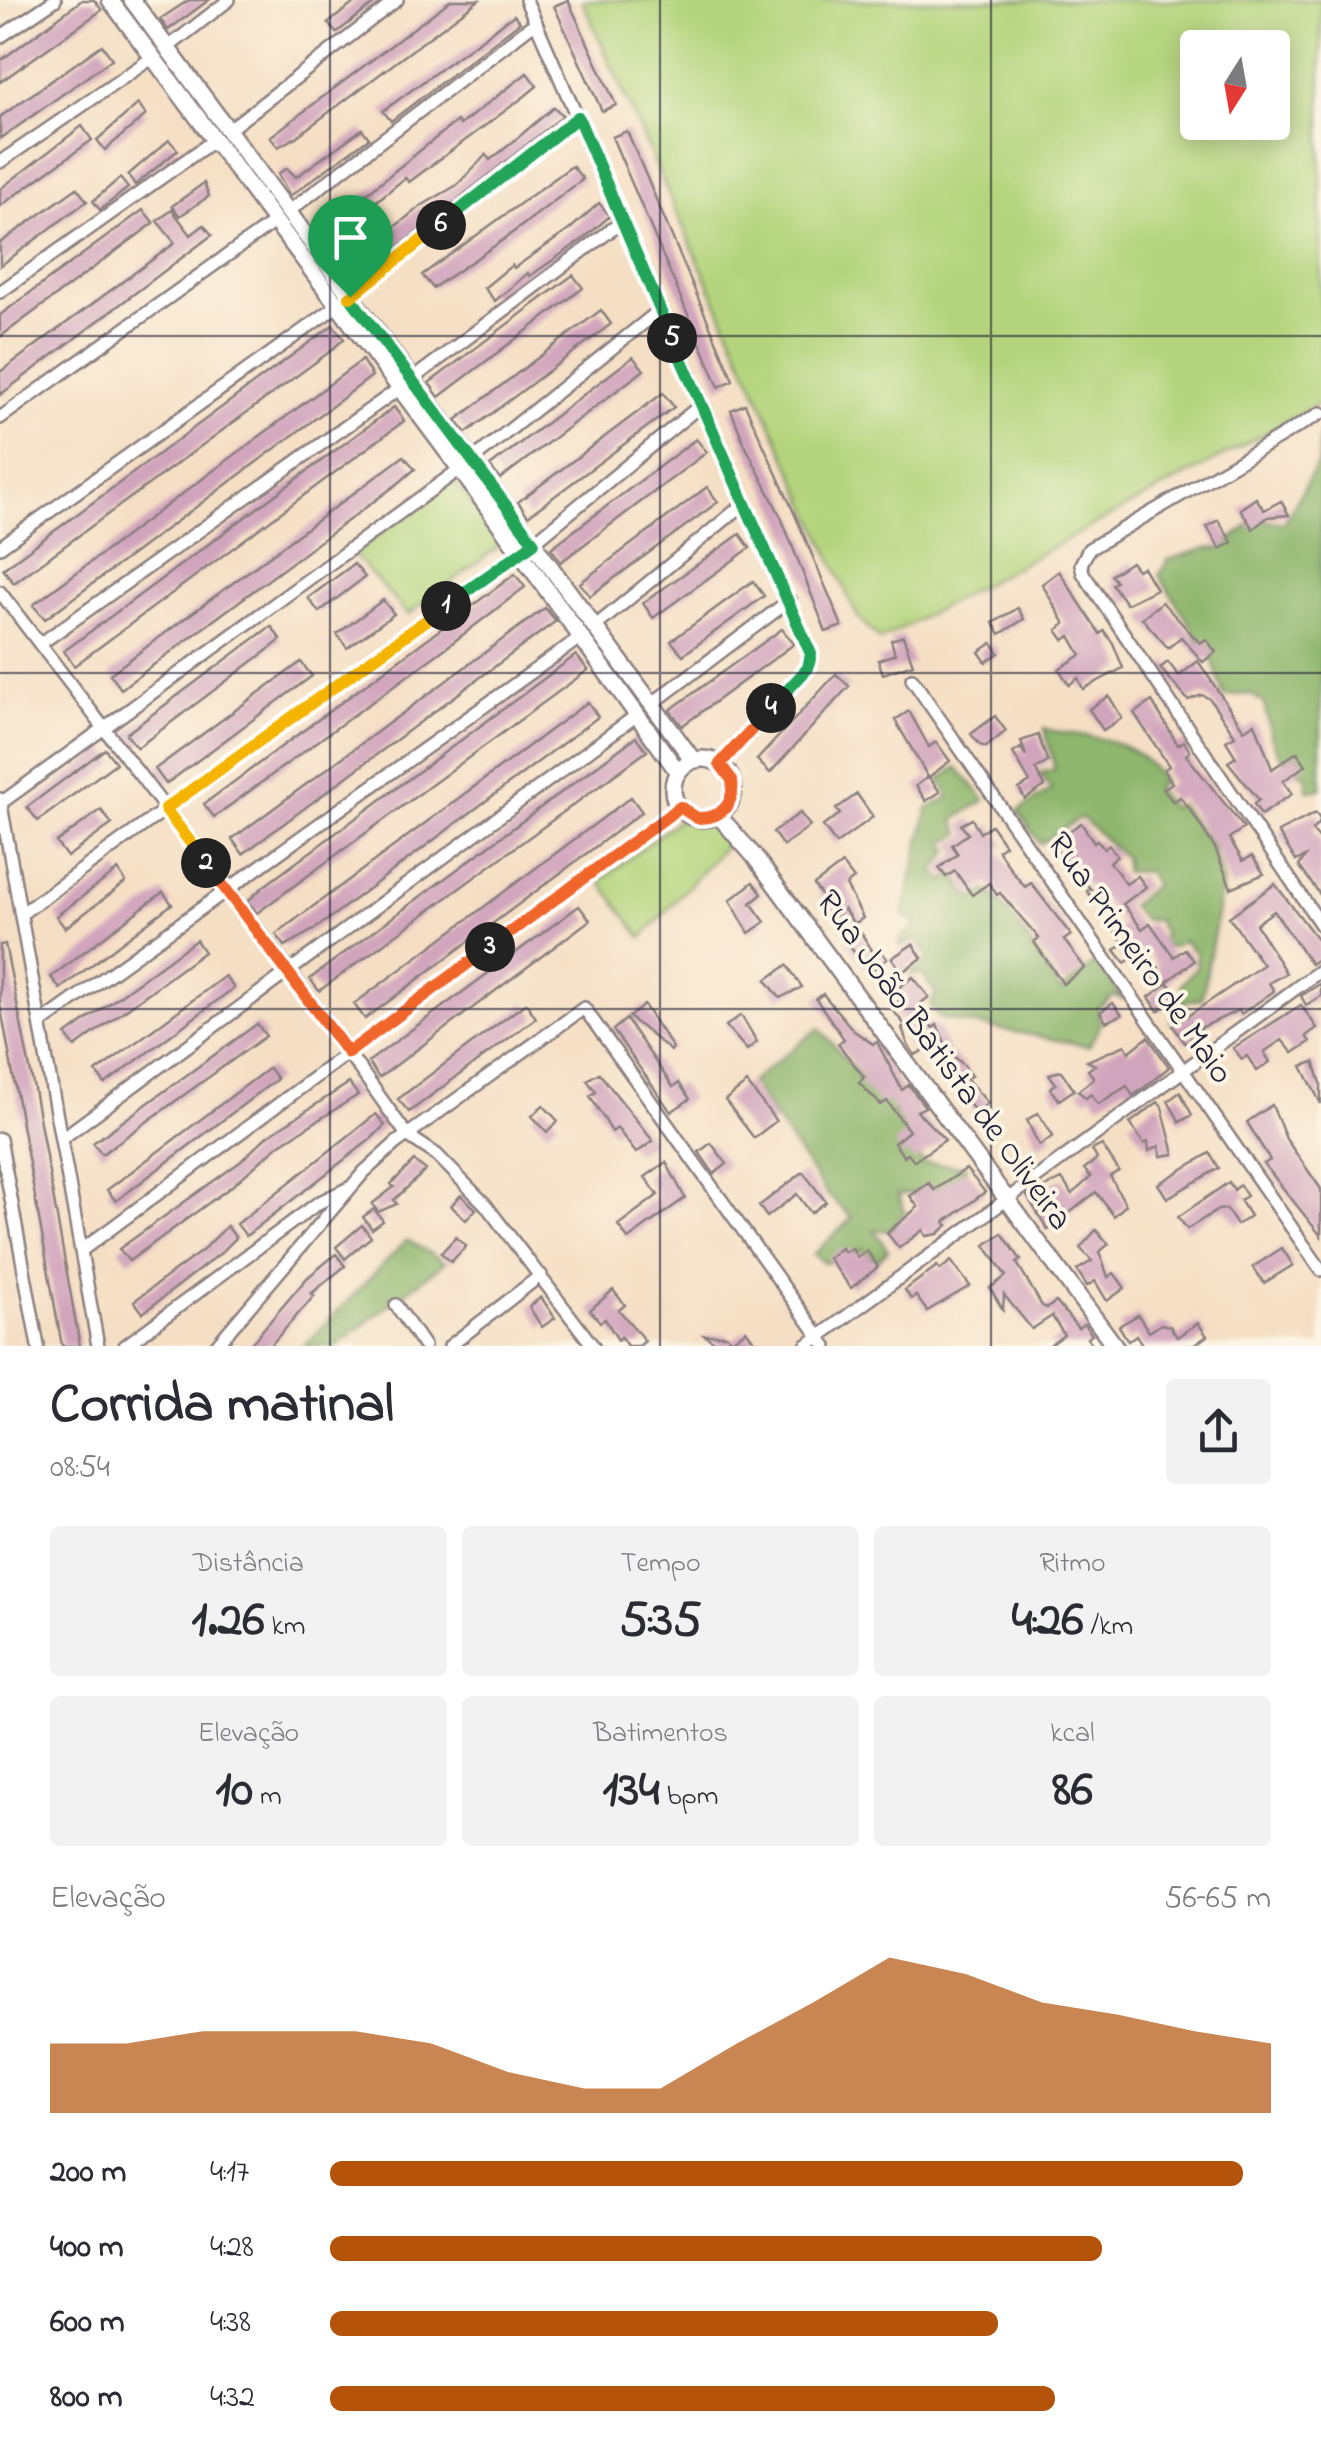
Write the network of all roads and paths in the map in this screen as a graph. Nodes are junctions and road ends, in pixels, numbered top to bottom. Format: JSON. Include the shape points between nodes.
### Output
{"nodes":[{"id":1,"x":55,"y":0,"type":"edge"},
{"id":2,"x":110,"y":0,"type":"edge"},
{"id":3,"x":132,"y":0,"type":"edge"},
{"id":4,"x":229,"y":0,"type":"edge"},
{"id":5,"x":397,"y":0,"type":"edge"},
{"id":6,"x":526,"y":0,"type":"edge"},
{"id":7,"x":536,"y":22,"type":"junction"},
{"id":8,"x":0,"y":36,"type":"edge"},
{"id":9,"x":167,"y":48,"type":"junction"},
{"id":10,"x":152,"y":58,"type":"junction"},
{"id":11,"x":578,"y":117,"type":"junction"},
{"id":12,"x":220,"y":136,"type":"junction"},
{"id":13,"x":0,"y":162,"type":"edge"},
{"id":14,"x":288,"y":212,"type":"junction"},
{"id":15,"x":623,"y":221,"type":"junction"},
{"id":16,"x":274,"y":222,"type":"junction"},
{"id":17,"x":0,"y":292,"type":"edge"},
{"id":18,"x":343,"y":301,"type":"junction"},
{"id":19,"x":660,"y":310,"type":"junction"},
{"id":20,"x":414,"y":378,"type":"junction"},
{"id":21,"x":400,"y":388,"type":"junction"},
{"id":22,"x":702,"y":404,"type":"junction"},
{"id":23,"x":1321,"y":412,"type":"edge"},
{"id":24,"x":0,"y":418,"type":"edge"},
{"id":25,"x":466,"y":464,"type":"junction"},
{"id":26,"x":745,"y":502,"type":"junction"},
{"id":27,"x":0,"y":547,"type":"edge"},
{"id":28,"x":527,"y":548,"type":"junction"},
{"id":29,"x":0,"y":592,"type":"edge"},
{"id":30,"x":790,"y":600,"type":"junction"},
{"id":31,"x":597,"y":625,"type":"junction"},
{"id":32,"x":581,"y":637,"type":"junction"},
{"id":33,"x":40,"y":644,"type":"junction"},
{"id":34,"x":912,"y":679,"type":"dead end"},
{"id":35,"x":653,"y":704,"type":"junction"},
{"id":36,"x":637,"y":716,"type":"junction"},
{"id":37,"x":102,"y":726,"type":"junction"},
{"id":38,"x":693,"y":760,"type":"junction"},
{"id":39,"x":720,"y":764,"type":"junction"},
{"id":40,"x":678,"y":772,"type":"junction"},
{"id":41,"x":680,"y":807,"type":"junction"},
{"id":42,"x":1,"y":808,"type":"edge"},
{"id":43,"x":165,"y":809,"type":"junction"},
{"id":44,"x":718,"y":815,"type":"junction"},
{"id":45,"x":229,"y":892,"type":"junction"},
{"id":46,"x":21,"y":914,"type":"junction"},
{"id":47,"x":1321,"y":924,"type":"edge"},
{"id":48,"x":1321,"y":970,"type":"edge"},
{"id":49,"x":291,"y":974,"type":"junction"},
{"id":50,"x":40,"y":1023,"type":"junction"},
{"id":51,"x":348,"y":1053,"type":"junction"},
{"id":52,"x":1182,"y":1070,"type":"junction"},
{"id":53,"x":407,"y":1135,"type":"junction"},
{"id":54,"x":0,"y":1139,"type":"edge"},
{"id":55,"x":62,"y":1139,"type":"junction"},
{"id":56,"x":3,"y":1181,"type":"edge"},
{"id":57,"x":353,"y":1187,"type":"junction"},
{"id":58,"x":1007,"y":1199,"type":"junction"},
{"id":59,"x":82,"y":1250,"type":"junction"},
{"id":60,"x":1321,"y":1270,"type":"edge"},
{"id":61,"x":541,"y":1276,"type":"junction"},
{"id":62,"x":396,"y":1305,"type":"dead end"},
{"id":63,"x":823,"y":1341,"type":"edge"},
{"id":64,"x":36,"y":1345,"type":"edge"},
{"id":65,"x":98,"y":1346,"type":"edge"},
{"id":66,"x":125,"y":1346,"type":"edge"},
{"id":67,"x":216,"y":1346,"type":"edge"},
{"id":68,"x":424,"y":1346,"type":"edge"},
{"id":69,"x":450,"y":1346,"type":"edge"},
{"id":70,"x":593,"y":1346,"type":"edge"},
{"id":71,"x":806,"y":1346,"type":"edge"},
{"id":72,"x":1115,"y":1346,"type":"edge"}],
"edges":[{"from":1,"to":8,"type":"street"},
{"from":2,"to":10,"type":"street"},
{"from":3,"to":9,"type":"street"},
{"from":4,"to":9,"type":"street"},
{"from":5,"to":12,"type":"street"},
{"from":6,"to":7,"type":"street"},
{"from":7,"to":11,"type":"street"},
{"from":7,"to":14,"type":"street"},
{"from":9,"to":12,"type":"street"},
{"from":10,"to":12,"type":"street"},
{"from":10,"to":13,"type":"street"},
{"from":11,"to":15,"type":"street"},
{"from":11,"to":18,"type":"street"},
{"from":12,"to":14,"type":"street"},
{"from":12,"to":16,"type":"street"},
{"from":12,"to":17,"type":"street"},
{"from":14,"to":18,"type":"street"},
{"from":15,"to":19,"type":"street"},
{"from":15,"to":20,"type":"street"},
{"from":16,"to":18,"type":"street"},
{"from":16,"to":24,"type":"street"},
{"from":18,"to":20,"type":"street"},
{"from":18,"to":21,"type":"street"},
{"from":18,"to":27,"type":"street"},
{"from":19,"to":22,"type":"street"},
{"from":19,"to":25,"type":"street"},
{"from":20,"to":25,"type":"street"},
{"from":21,"to":25,"type":"street"},
{"from":21,"to":33,"type":"street"},
{"from":22,"to":26,"type":"street"},
{"from":22,"to":28,"type":"street"},
{"from":23,"to":47,"type":"street","via":[[1089,549],[1081,564]]},
{"from":25,"to":28,"type":"street"},
{"from":25,"to":37,"type":"street"},
{"from":26,"to":30,"type":"street"},
{"from":26,"to":31,"type":"street"},
{"from":28,"to":31,"type":"street"},
{"from":28,"to":32,"type":"street"},
{"from":28,"to":43,"type":"street"},
{"from":29,"to":33,"type":"street"},
{"from":30,"to":35,"type":"street"},
{"from":30,"to":39,"type":"street","via":[[811,662]]},
{"from":31,"to":35,"type":"street"},
{"from":32,"to":36,"type":"street"},
{"from":32,"to":45,"type":"street"},
{"from":33,"to":37,"type":"street"},
{"from":34,"to":52,"type":"street","name":"Rua Primeiro de Maio"},
{"from":35,"to":38,"type":"street"},
{"from":36,"to":40,"type":"street"},
{"from":36,"to":49,"type":"street"},
{"from":37,"to":42,"type":"street"},
{"from":37,"to":43,"type":"street"},
{"from":38,"to":39,"type":"street"},
{"from":38,"to":40,"type":"street"},
{"from":39,"to":44,"type":"street","via":[[734,790]]},
{"from":40,"to":41,"type":"street","via":[[673,790]]},
{"from":41,"to":44,"type":"street","via":[[697,818]]},
{"from":41,"to":51,"type":"street"},
{"from":42,"to":46,"type":"street"},
{"from":43,"to":45,"type":"street"},
{"from":43,"to":46,"type":"street"},
{"from":44,"to":58,"type":"street","name":"Rua João Batista de Oliveira"},
{"from":45,"to":49,"type":"street"},
{"from":45,"to":50,"type":"street"},
{"from":46,"to":50,"type":"street"},
{"from":48,"to":52,"type":"street"},
{"from":49,"to":51,"type":"street"},
{"from":49,"to":55,"type":"street"},
{"from":50,"to":55,"type":"street"},
{"from":51,"to":53,"type":"street"},
{"from":51,"to":59,"type":"street"},
{"from":52,"to":58,"type":"street"},
{"from":52,"to":60,"type":"street","name":"Rua Primeiro de Maio"},
{"from":53,"to":57,"type":"street"},
{"from":53,"to":61,"type":"street","via":[[485,1204]]},
{"from":53,"to":63,"type":"street","via":[[584,1008]]},
{"from":54,"to":56,"type":"street"},
{"from":55,"to":59,"type":"street"},
{"from":56,"to":64,"type":"street"},
{"from":57,"to":66,"type":"street","via":[[318,1203]]},
{"from":57,"to":67,"type":"street"},
{"from":58,"to":63,"type":"street"},
{"from":58,"to":72,"type":"street","name":"Rua João Batista de Oliveira"},
{"from":59,"to":65,"type":"street"},
{"from":61,"to":69,"type":"street"},
{"from":61,"to":70,"type":"street"},
{"from":62,"to":68,"type":"street"},
{"from":63,"to":71,"type":"street"}]}
